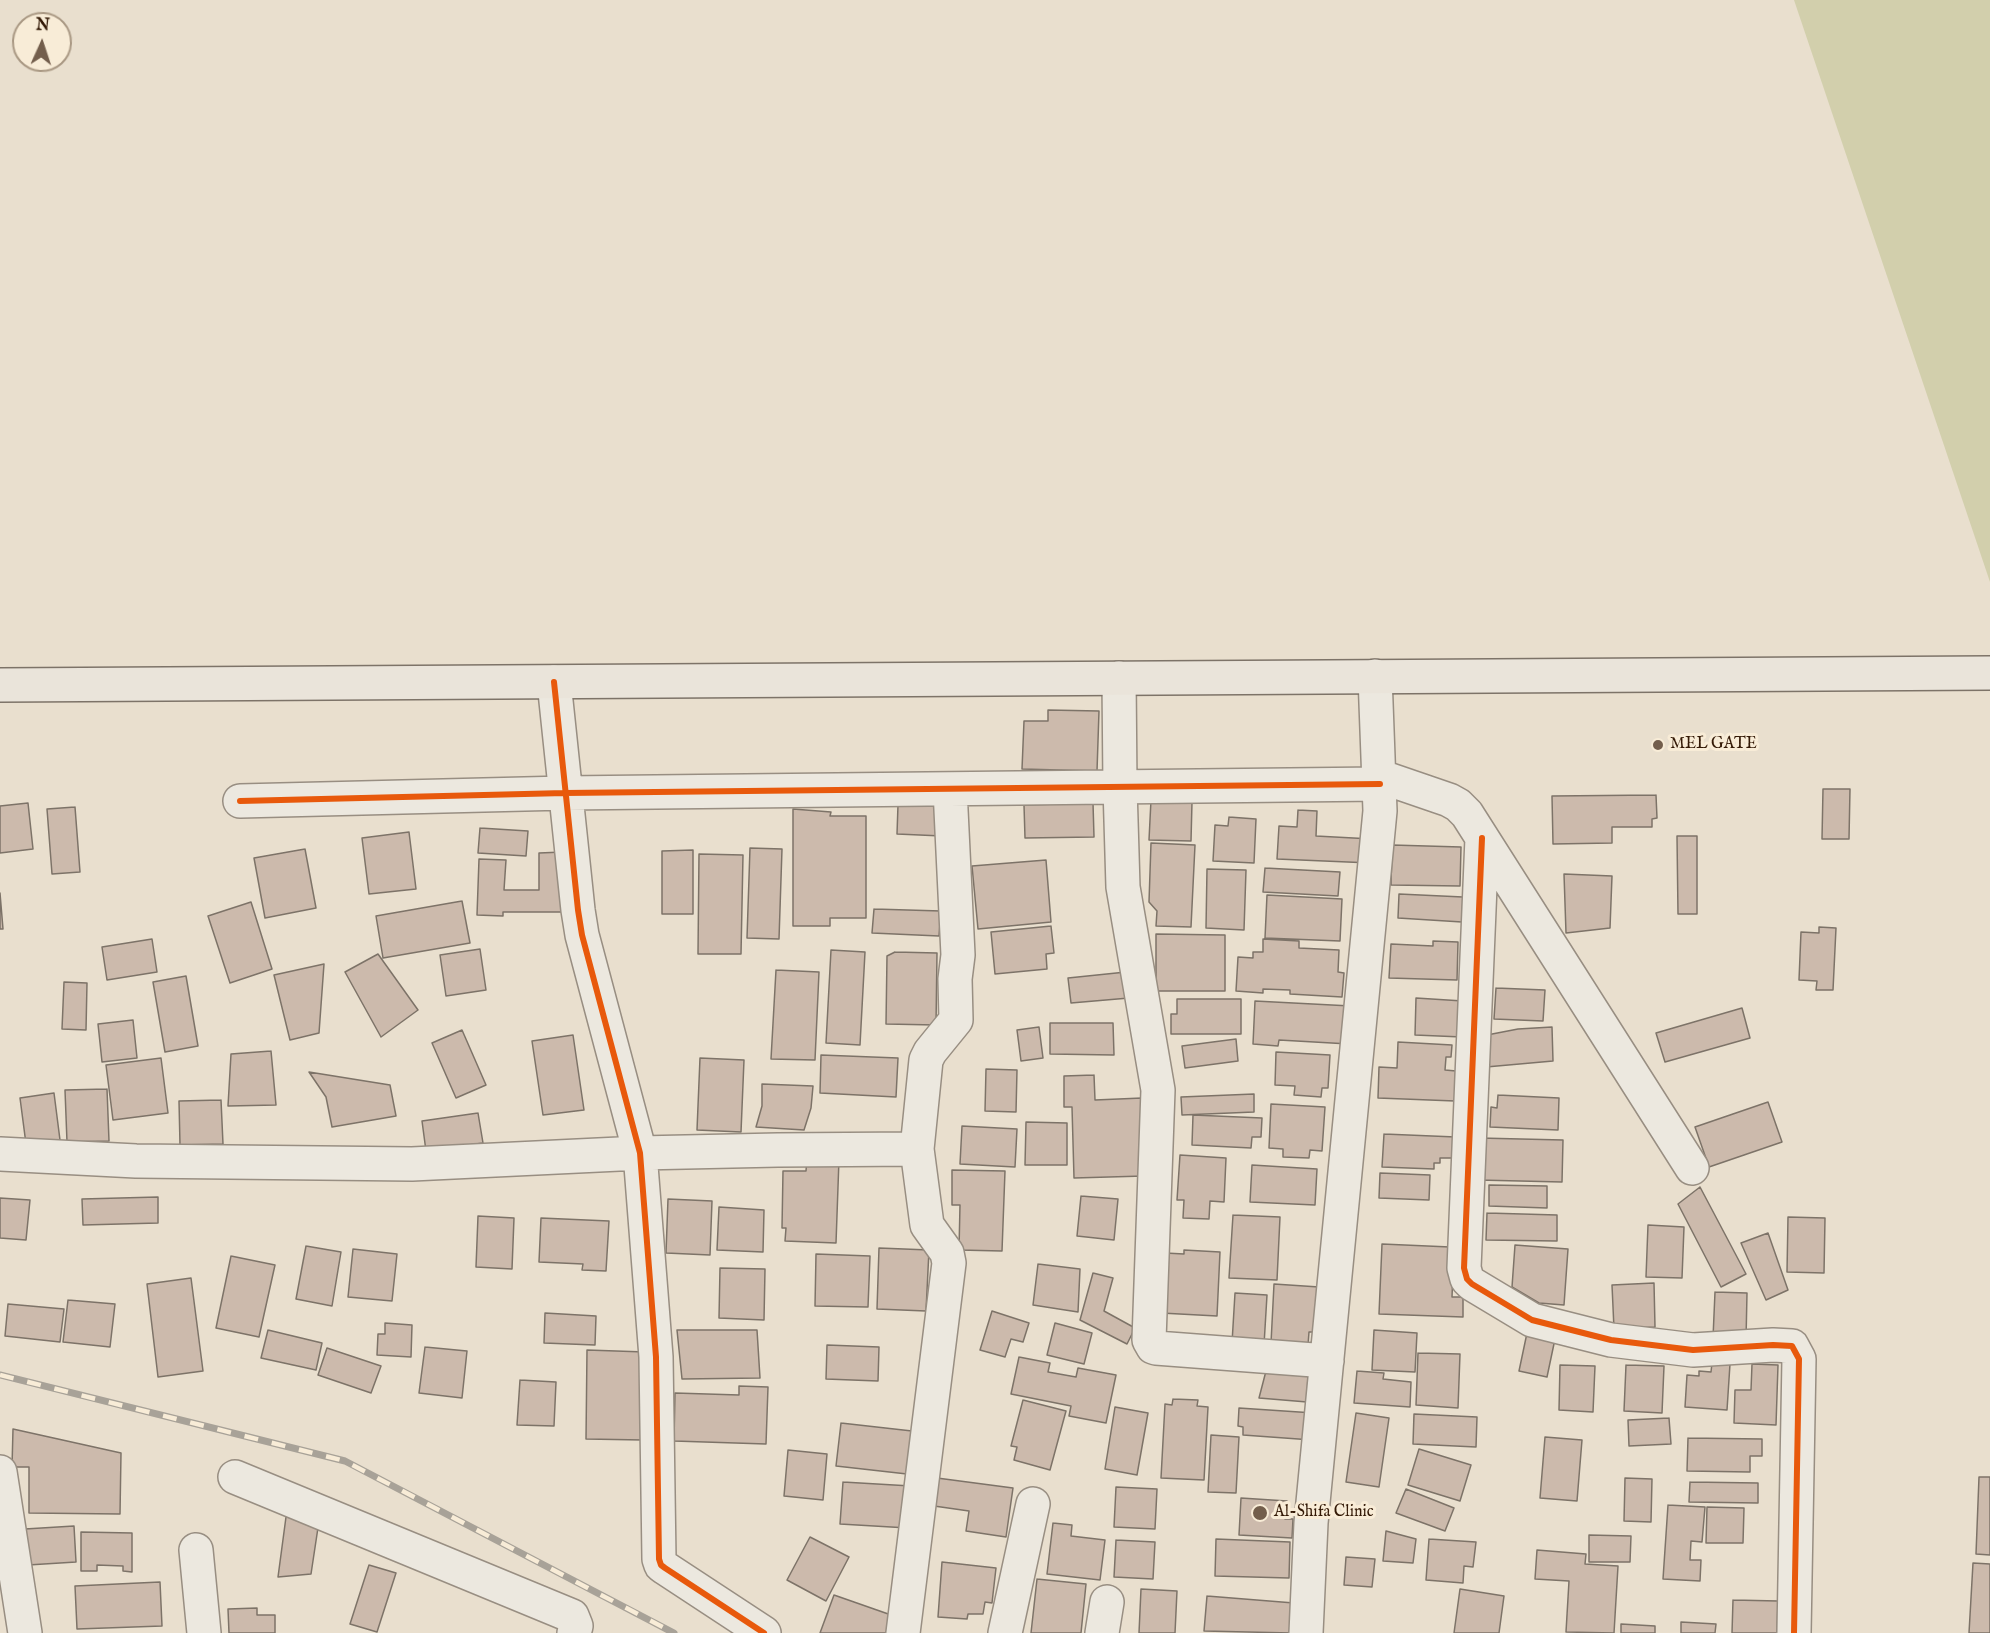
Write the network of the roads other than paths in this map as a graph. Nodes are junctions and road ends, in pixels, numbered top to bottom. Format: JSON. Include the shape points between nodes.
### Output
{"nodes":[{"id":1,"x":1990,"y":673,"type":"edge"},
{"id":2,"x":1375,"y":676,"type":"junction"},
{"id":3,"x":1119,"y":678,"type":"junction"},
{"id":4,"x":554,"y":682,"type":"junction"},
{"id":5,"x":0,"y":686,"type":"edge"},
{"id":6,"x":1380,"y":780,"type":"junction"},
{"id":7,"x":1120,"y":787,"type":"junction"},
{"id":8,"x":950,"y":789,"type":"junction"},
{"id":9,"x":565,"y":793,"type":"junction"},
{"id":10,"x":240,"y":801,"type":"dead end"},
{"id":11,"x":1482,"y":838,"type":"junction"},
{"id":12,"x":917,"y":1149,"type":"junction"},
{"id":13,"x":640,"y":1153,"type":"junction"},
{"id":14,"x":0,"y":1154,"type":"edge"},
{"id":15,"x":1692,"y":1168,"type":"dead end"},
{"id":16,"x":1327,"y":1361,"type":"junction"},
{"id":17,"x":0,"y":1472,"type":"edge"},
{"id":18,"x":235,"y":1477,"type":"dead end"},
{"id":19,"x":1032,"y":1504,"type":"dead end"},
{"id":20,"x":196,"y":1550,"type":"dead end"},
{"id":21,"x":25,"y":1633,"type":"edge"},
{"id":22,"x":204,"y":1633,"type":"edge"},
{"id":23,"x":574,"y":1633,"type":"edge"},
{"id":24,"x":764,"y":1633,"type":"edge"},
{"id":25,"x":903,"y":1633,"type":"edge"},
{"id":26,"x":1005,"y":1633,"type":"edge"},
{"id":27,"x":1306,"y":1633,"type":"edge"},
{"id":28,"x":1794,"y":1633,"type":"edge"}],
"edges":[{"from":1,"to":2,"type":"highway"},
{"from":2,"to":3,"type":"highway"},
{"from":2,"to":6,"type":"street"},
{"from":3,"to":4,"type":"highway"},
{"from":3,"to":7,"type":"street"},
{"from":4,"to":5,"type":"highway"},
{"from":4,"to":9,"type":"street"},
{"from":6,"to":7,"type":"street"},
{"from":6,"to":11,"type":"street","via":[[1449,800],[1467,814]]},
{"from":6,"to":16,"type":"street"},
{"from":7,"to":8,"type":"street"},
{"from":7,"to":16,"type":"street","via":[[1123,887],[1158,1090],[1149,1340],[1156,1348]]},
{"from":8,"to":9,"type":"street"},
{"from":8,"to":12,"type":"street","via":[[958,956],[956,1020],[926,1060]]},
{"from":9,"to":10,"type":"street"},
{"from":9,"to":13,"type":"street","via":[[582,934]]},
{"from":11,"to":15,"type":"street"},
{"from":11,"to":28,"type":"street","via":[[1464,1268],[1467,1279],[1532,1320],[1611,1340],[1693,1350],[1792,1346],[1799,1359]]},
{"from":12,"to":13,"type":"street"},
{"from":12,"to":25,"type":"street","via":[[927,1225],[947,1253],[949,1263]]},
{"from":13,"to":14,"type":"street","via":[[411,1164],[136,1161]]},
{"from":13,"to":24,"type":"street","via":[[656,1357],[659,1559],[665,1568]]},
{"from":16,"to":27,"type":"street","via":[[1311,1523]]},
{"from":17,"to":21,"type":"street"},
{"from":18,"to":23,"type":"street","via":[[572,1616]]},
{"from":19,"to":26,"type":"street"},
{"from":20,"to":22,"type":"street"}]}
